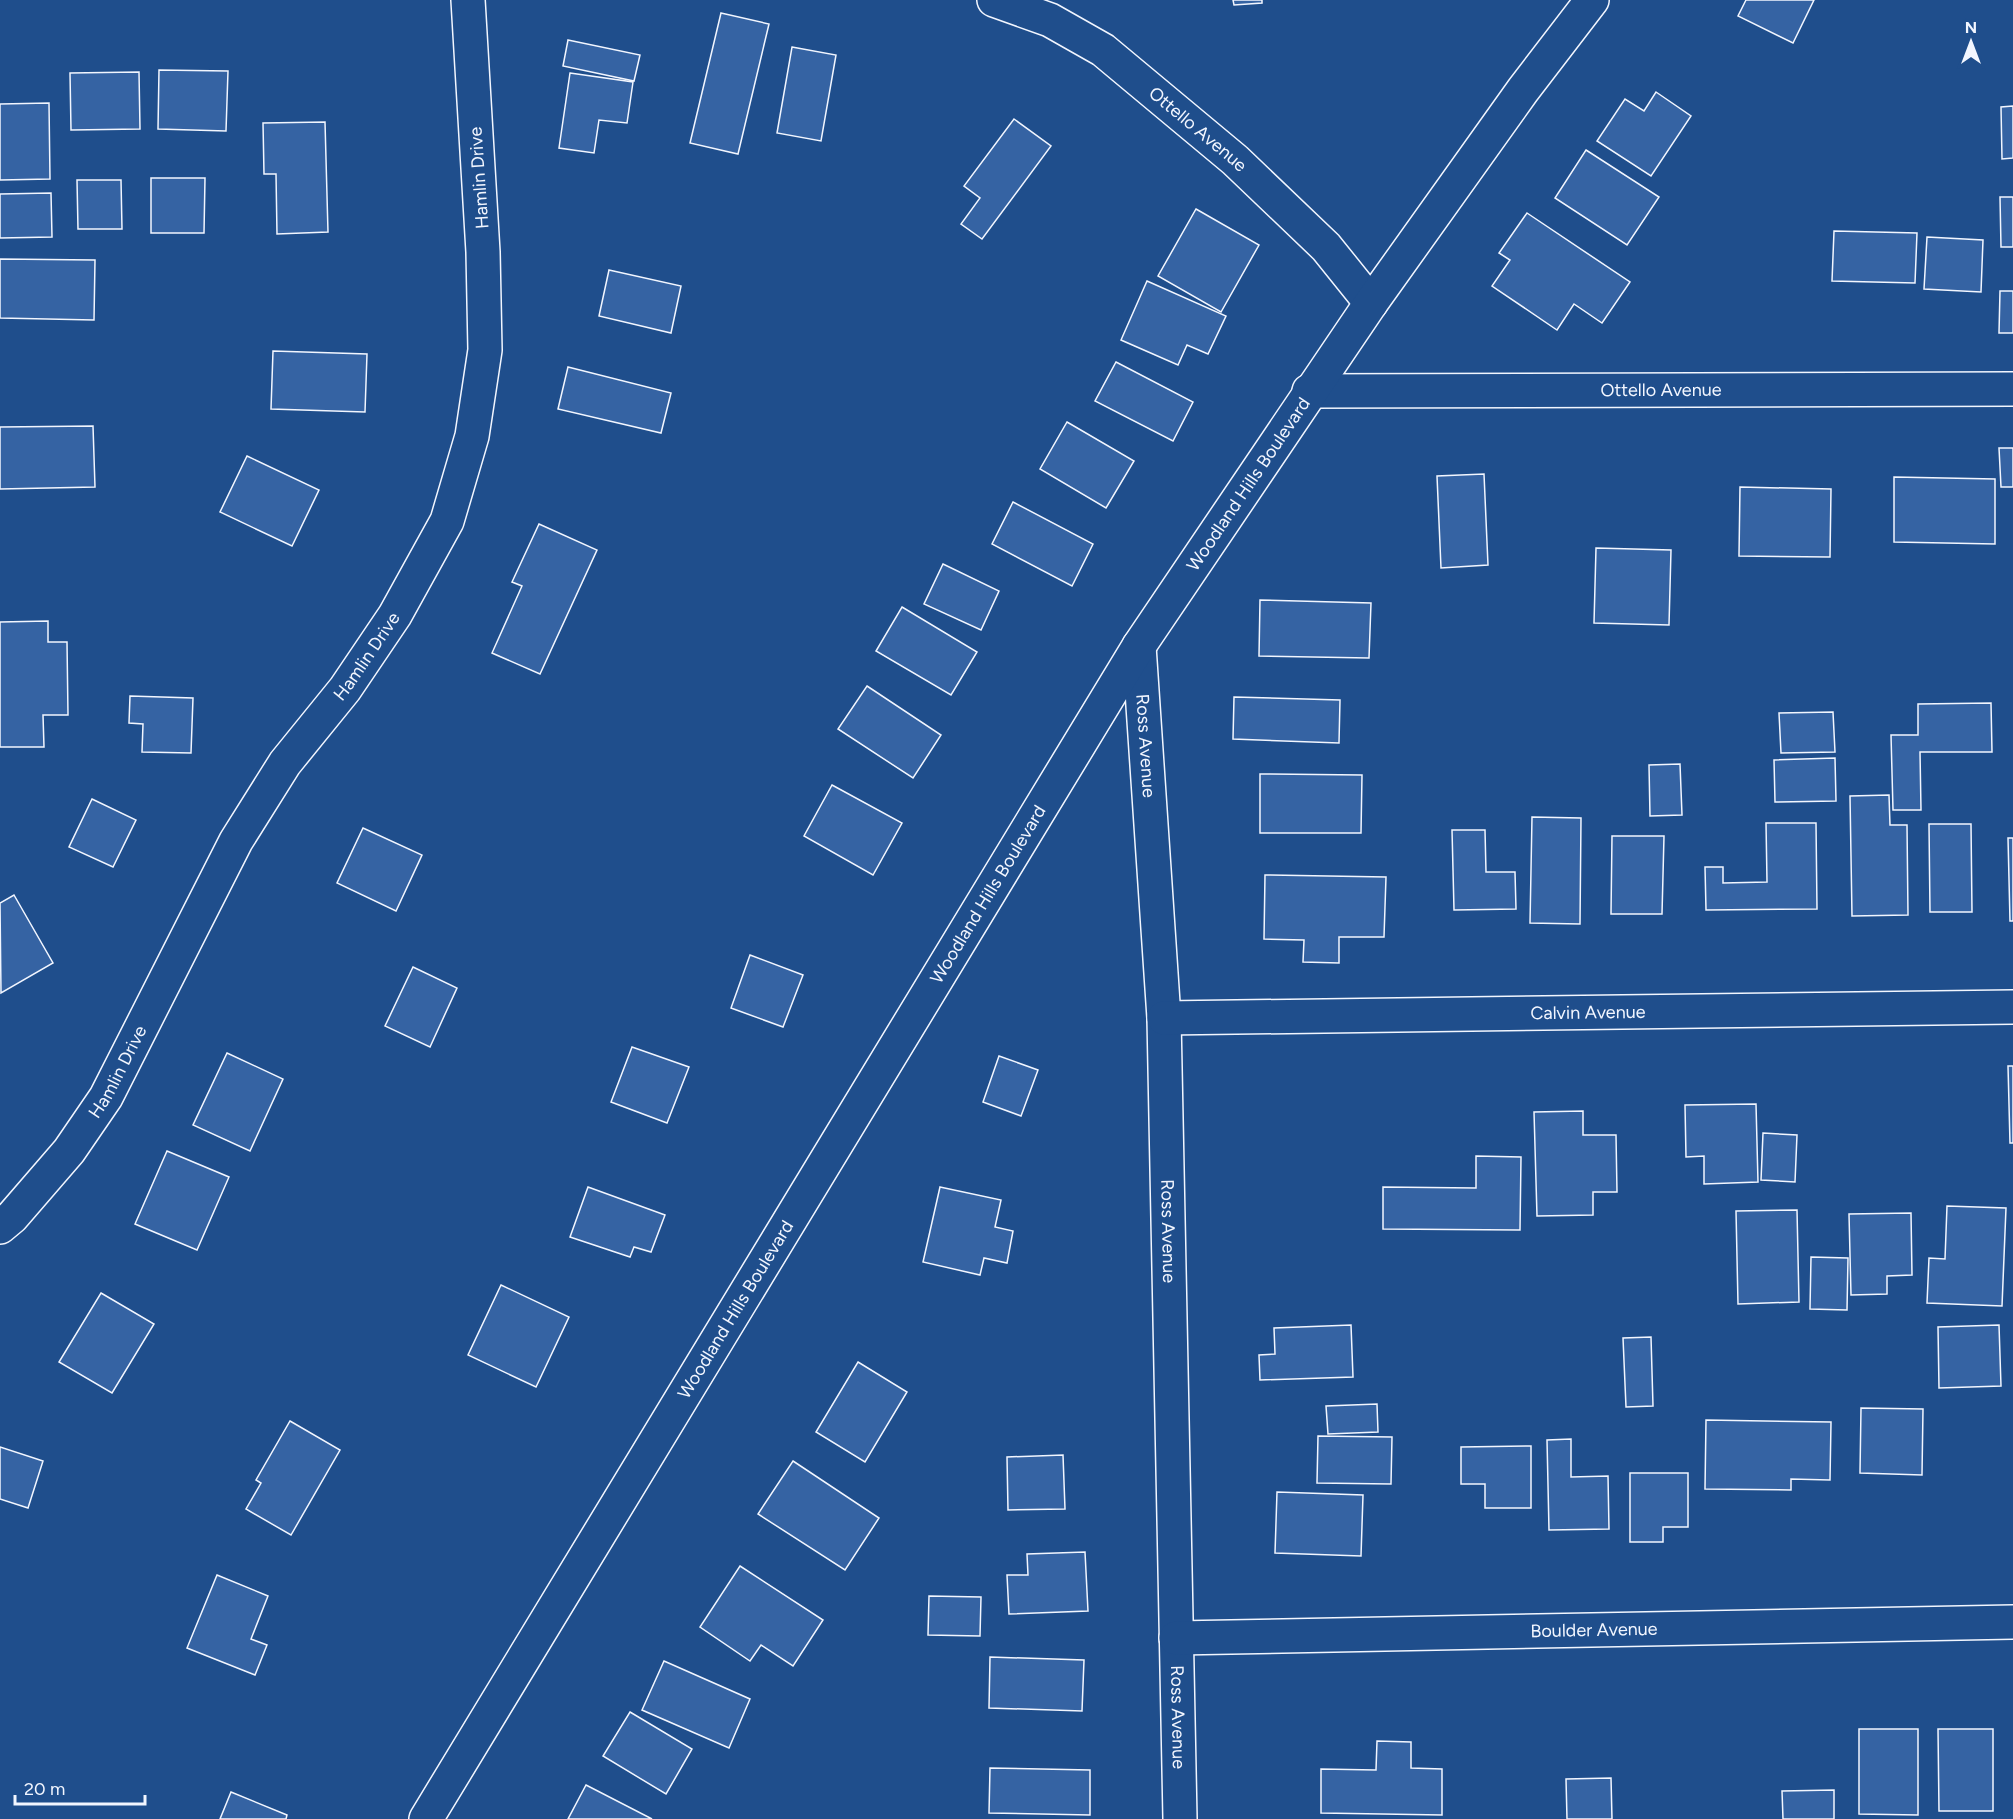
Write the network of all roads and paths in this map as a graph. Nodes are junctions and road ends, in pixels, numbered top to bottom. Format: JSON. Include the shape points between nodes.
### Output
{"nodes":[{"id":1,"x":468,"y":0,"type":"edge"},
{"id":2,"x":994,"y":0,"type":"edge"},
{"id":3,"x":1592,"y":0,"type":"edge"},
{"id":4,"x":1049,"y":10,"type":"edge"},
{"id":5,"x":1371,"y":303,"type":"junction"},
{"id":6,"x":2013,"y":389,"type":"edge"},
{"id":7,"x":1309,"y":391,"type":"junction"},
{"id":8,"x":1139,"y":646,"type":"junction"},
{"id":9,"x":2013,"y":1006,"type":"edge"},
{"id":10,"x":1164,"y":1018,"type":"junction"},
{"id":11,"x":0,"y":1227,"type":"edge"},
{"id":12,"x":2013,"y":1622,"type":"edge"},
{"id":13,"x":1176,"y":1638,"type":"junction"},
{"id":14,"x":426,"y":1819,"type":"edge"},
{"id":15,"x":1180,"y":1819,"type":"edge"}],
"edges":[{"from":1,"to":11,"type":"street","name":"Hamlin Drive","via":[[485,350],[472,436],[447,520],[395,615],[345,689],[285,763],[236,841],[106,1097],[69,1151]]},
{"from":2,"to":4,"type":"street","name":"Ottello Avenue"},
{"from":3,"to":5,"type":"street","name":"Woodland Hills Boulevard"},
{"from":4,"to":5,"type":"street","name":"Ottello Avenue","via":[[1235,160],[1326,247]]},
{"from":5,"to":7,"type":"street","name":"Woodland Hills Boulevard"},
{"from":6,"to":7,"type":"street","name":"Ottello Avenue"},
{"from":7,"to":8,"type":"street","name":"Woodland Hills Boulevard"},
{"from":8,"to":10,"type":"street","name":"Ross Avenue"},
{"from":8,"to":14,"type":"street","name":"Woodland Hills Boulevard"},
{"from":9,"to":10,"type":"street","name":"Calvin Avenue"},
{"from":10,"to":13,"type":"street","name":"Ross Avenue"},
{"from":12,"to":13,"type":"street","name":"Boulder Avenue"},
{"from":13,"to":15,"type":"street","name":"Ross Avenue"}]}
